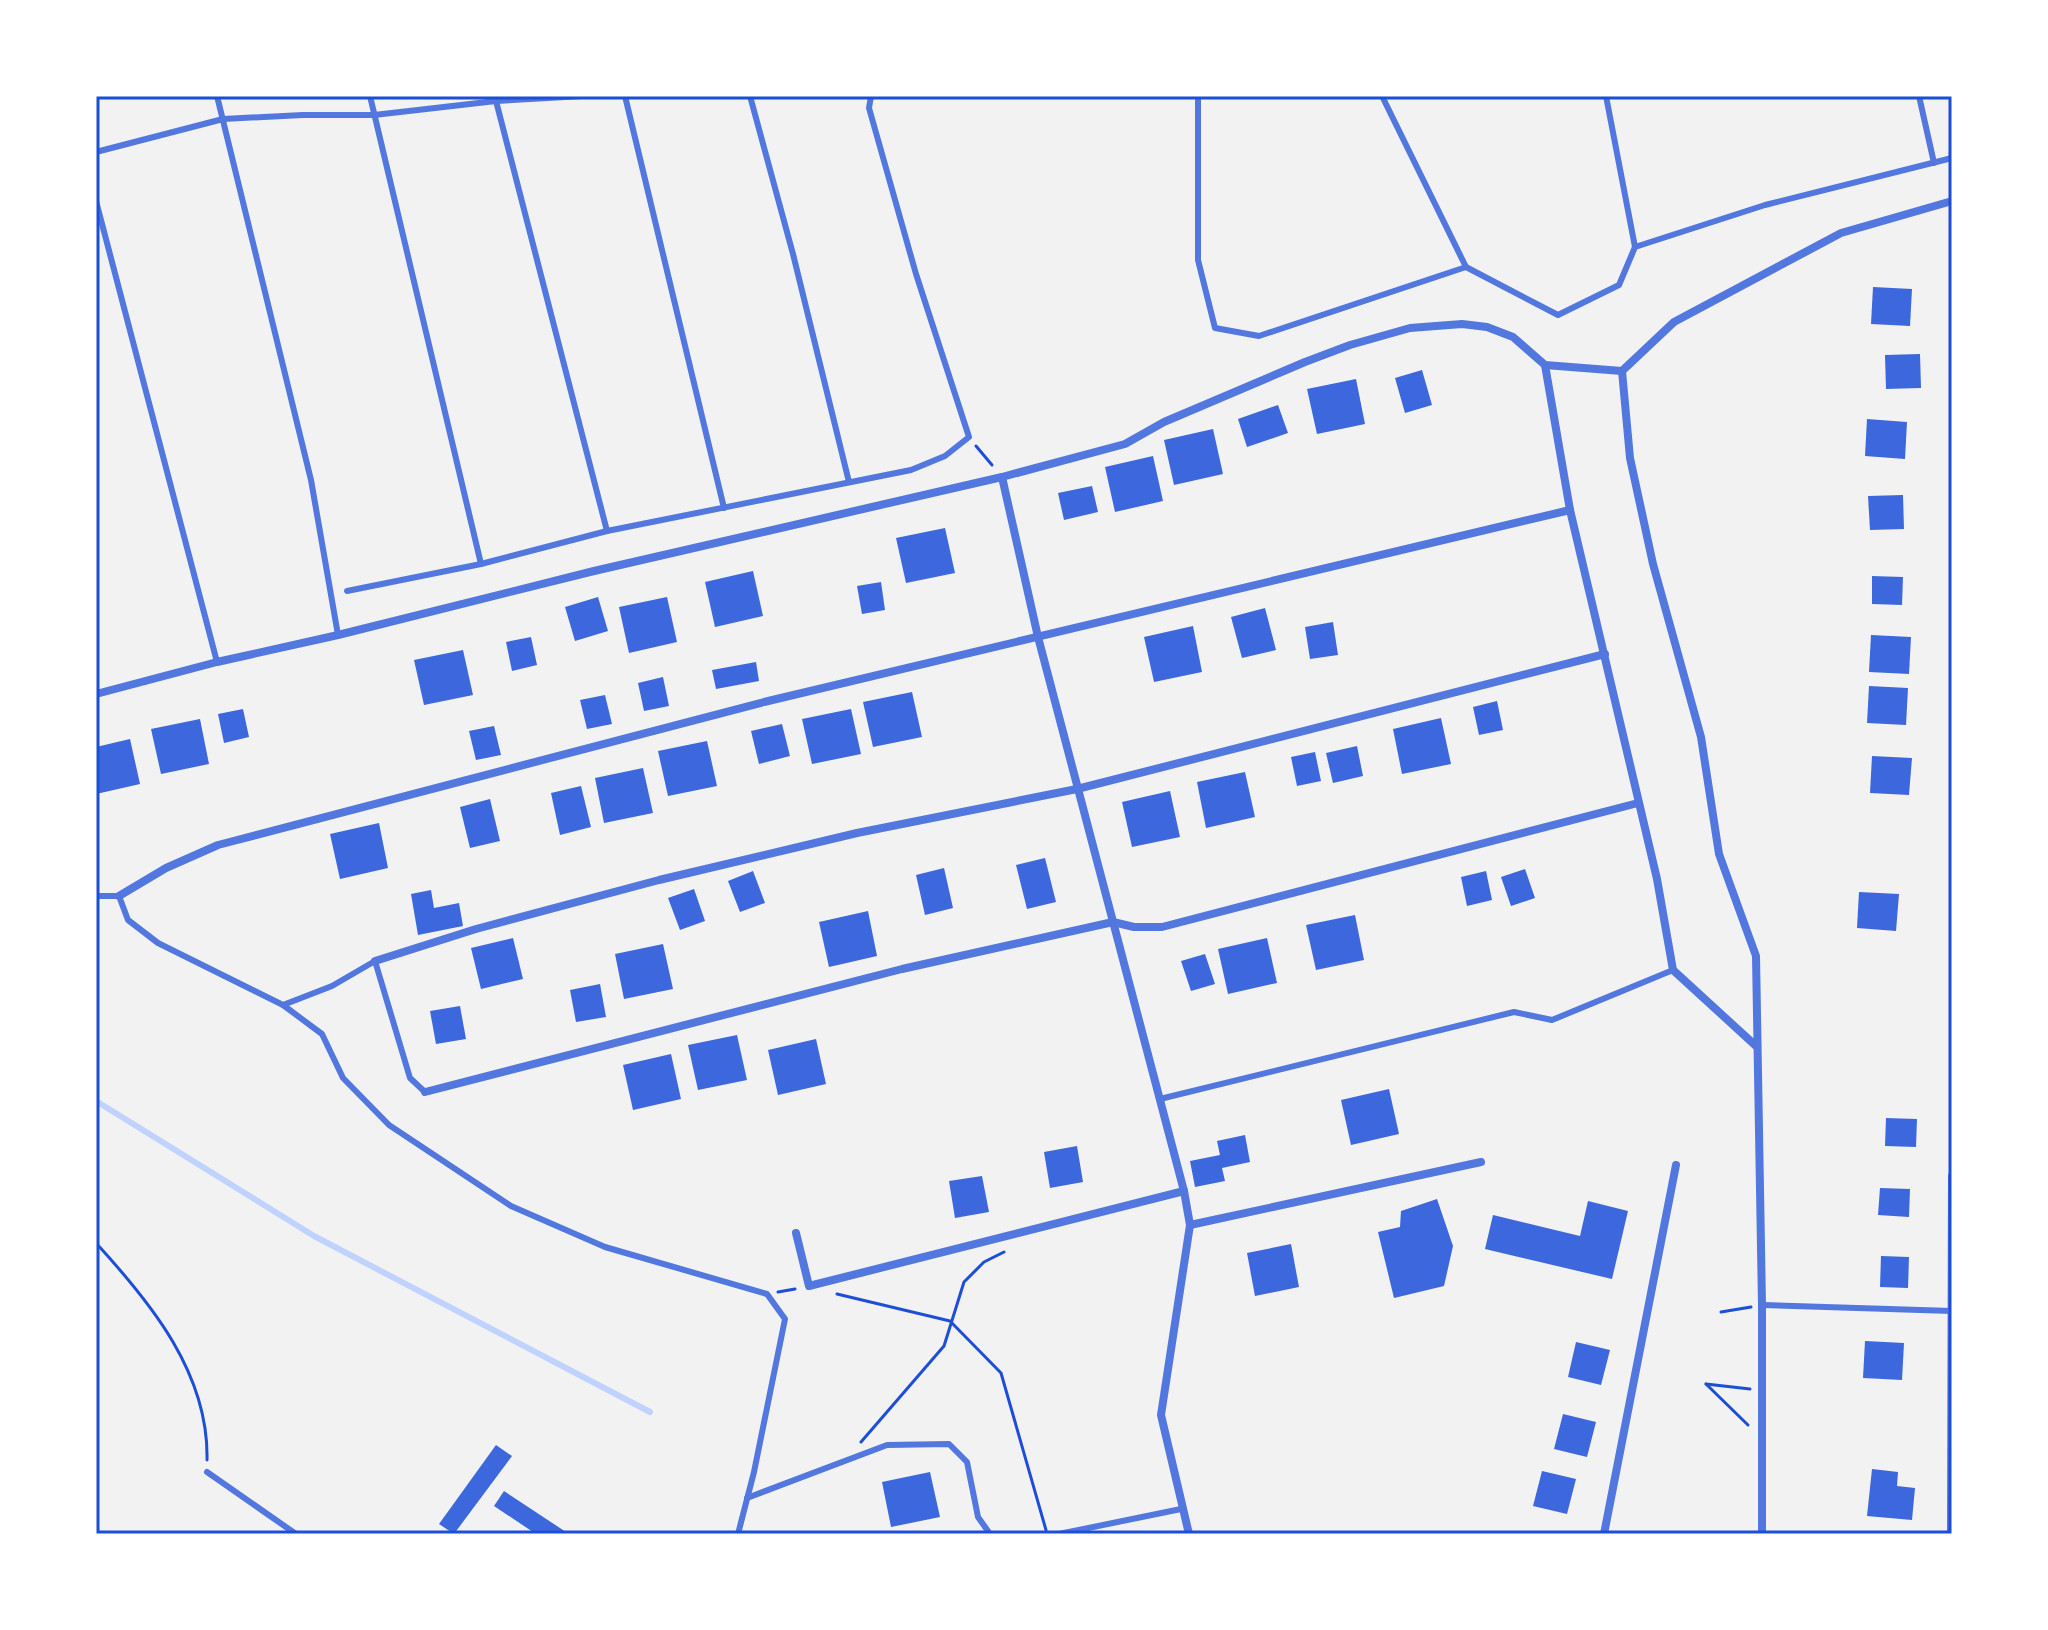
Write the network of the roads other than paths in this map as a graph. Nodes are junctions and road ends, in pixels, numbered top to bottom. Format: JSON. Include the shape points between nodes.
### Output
{"nodes":[{"id":1,"x":217,"y":96,"type":"edge"},
{"id":2,"x":370,"y":96,"type":"edge"},
{"id":3,"x":583,"y":96,"type":"edge"},
{"id":4,"x":625,"y":96,"type":"edge"},
{"id":5,"x":750,"y":96,"type":"edge"},
{"id":6,"x":871,"y":96,"type":"edge"},
{"id":7,"x":1198,"y":96,"type":"edge"},
{"id":8,"x":1382,"y":96,"type":"edge"},
{"id":9,"x":1606,"y":96,"type":"edge"},
{"id":10,"x":1919,"y":96,"type":"edge"},
{"id":11,"x":496,"y":101,"type":"junction"},
{"id":12,"x":374,"y":115,"type":"junction"},
{"id":13,"x":223,"y":119,"type":"junction"},
{"id":14,"x":96,"y":152,"type":"edge"},
{"id":15,"x":1952,"y":158,"type":"edge"},
{"id":16,"x":1934,"y":163,"type":"junction"},
{"id":17,"x":96,"y":201,"type":"edge"},
{"id":18,"x":1952,"y":201,"type":"edge"},
{"id":19,"x":1635,"y":247,"type":"junction"},
{"id":20,"x":1466,"y":267,"type":"junction"},
{"id":21,"x":1545,"y":365,"type":"junction"},
{"id":22,"x":1622,"y":371,"type":"junction"},
{"id":23,"x":1002,"y":477,"type":"junction"},
{"id":24,"x":849,"y":482,"type":"junction"},
{"id":25,"x":724,"y":508,"type":"junction"},
{"id":26,"x":1570,"y":510,"type":"junction"},
{"id":27,"x":607,"y":531,"type":"junction"},
{"id":28,"x":481,"y":564,"type":"junction"},
{"id":29,"x":347,"y":591,"type":"dead end"},
{"id":30,"x":338,"y":635,"type":"junction"},
{"id":31,"x":1038,"y":637,"type":"junction"},
{"id":32,"x":1605,"y":654,"type":"junction"},
{"id":33,"x":217,"y":662,"type":"junction"},
{"id":34,"x":96,"y":694,"type":"edge"},
{"id":35,"x":1077,"y":789,"type":"junction"},
{"id":36,"x":1638,"y":803,"type":"junction"},
{"id":37,"x":96,"y":896,"type":"edge"},
{"id":38,"x":119,"y":896,"type":"junction"},
{"id":39,"x":1113,"y":922,"type":"junction"},
{"id":40,"x":375,"y":961,"type":"junction"},
{"id":41,"x":1673,"y":970,"type":"junction"},
{"id":42,"x":283,"y":1005,"type":"junction"},
{"id":43,"x":1757,"y":1046,"type":"junction"},
{"id":44,"x":425,"y":1092,"type":"joint"},
{"id":45,"x":1160,"y":1099,"type":"junction"},
{"id":46,"x":1481,"y":1162,"type":"dead end"},
{"id":47,"x":1676,"y":1165,"type":"dead end"},
{"id":48,"x":1952,"y":1176,"type":"edge"},
{"id":49,"x":1184,"y":1191,"type":"junction"},
{"id":50,"x":1190,"y":1225,"type":"junction"},
{"id":51,"x":796,"y":1233,"type":"dead end"},
{"id":52,"x":1762,"y":1305,"type":"junction"},
{"id":53,"x":1952,"y":1311,"type":"edge"},
{"id":54,"x":207,"y":1472,"type":"road end"},
{"id":55,"x":747,"y":1498,"type":"junction"},
{"id":56,"x":1181,"y":1509,"type":"junction"},
{"id":57,"x":296,"y":1534,"type":"edge"},
{"id":58,"x":738,"y":1534,"type":"edge"},
{"id":59,"x":990,"y":1534,"type":"edge"},
{"id":60,"x":1059,"y":1534,"type":"edge"},
{"id":61,"x":1189,"y":1534,"type":"edge"},
{"id":62,"x":1604,"y":1534,"type":"edge"},
{"id":63,"x":1762,"y":1534,"type":"edge"},
{"id":64,"x":1951,"y":1534,"type":"edge"}],
"edges":[{"from":1,"to":13,"type":"lane"},
{"from":2,"to":12,"type":"lane"},
{"from":3,"to":11,"type":"lane"},
{"from":4,"to":25,"type":"lane"},
{"from":5,"to":24,"type":"lane"},
{"from":6,"to":24,"type":"lane","via":[[869,108],[911,259],[969,437],[945,456],[911,470]]},
{"from":7,"to":20,"type":"lane","via":[[1198,260],[1215,328],[1259,336]]},
{"from":8,"to":20,"type":"lane"},
{"from":9,"to":19,"type":"lane"},
{"from":10,"to":16,"type":"lane"},
{"from":11,"to":12,"type":"lane"},
{"from":11,"to":27,"type":"lane"},
{"from":12,"to":13,"type":"lane"},
{"from":12,"to":28,"type":"lane"},
{"from":13,"to":14,"type":"lane"},
{"from":13,"to":30,"type":"lane","via":[[311,480]]},
{"from":15,"to":16,"type":"lane"},
{"from":16,"to":19,"type":"lane","via":[[1765,205]]},
{"from":17,"to":33,"type":"lane"},
{"from":18,"to":22,"type":"street","via":[[1841,233],[1674,322]]},
{"from":19,"to":20,"type":"lane","via":[[1619,285],[1558,315]]},
{"from":21,"to":22,"type":"street"},
{"from":21,"to":23,"type":"street","via":[[1502,331],[1462,324],[1410,328],[1305,362],[1125,444]]},
{"from":21,"to":26,"type":"street"},
{"from":22,"to":43,"type":"street","via":[[1630,458],[1701,737],[1719,854],[1756,956]]},
{"from":23,"to":30,"type":"street"},
{"from":23,"to":31,"type":"street"},
{"from":24,"to":25,"type":"lane"},
{"from":25,"to":27,"type":"lane"},
{"from":26,"to":31,"type":"street"},
{"from":26,"to":32,"type":"street"},
{"from":27,"to":28,"type":"lane"},
{"from":28,"to":29,"type":"lane"},
{"from":30,"to":33,"type":"street"},
{"from":31,"to":35,"type":"street"},
{"from":31,"to":38,"type":"street","via":[[764,702],[218,845]]},
{"from":32,"to":35,"type":"street"},
{"from":32,"to":36,"type":"street"},
{"from":33,"to":34,"type":"street"},
{"from":35,"to":39,"type":"street"},
{"from":35,"to":40,"type":"street","via":[[659,880]]},
{"from":36,"to":39,"type":"street","via":[[1162,927]]},
{"from":36,"to":41,"type":"street"},
{"from":37,"to":38,"type":"lane"},
{"from":38,"to":42,"type":"lane","via":[[128,920],[158,943]]},
{"from":39,"to":44,"type":"street","via":[[902,969]]},
{"from":39,"to":45,"type":"street"},
{"from":40,"to":42,"type":"lane","via":[[332,986]]},
{"from":40,"to":44,"type":"lane","via":[[410,1078]]},
{"from":41,"to":43,"type":"street"},
{"from":41,"to":45,"type":"lane","via":[[1552,1020],[1514,1012]]},
{"from":42,"to":55,"type":"lane","via":[[322,1034],[343,1078],[389,1125],[511,1206],[605,1247],[767,1294],[785,1319]]},
{"from":43,"to":52,"type":"street"},
{"from":45,"to":49,"type":"street"},
{"from":46,"to":50,"type":"street"},
{"from":47,"to":62,"type":"street"},
{"from":48,"to":53,"type":"street"},
{"from":49,"to":50,"type":"street"},
{"from":49,"to":51,"type":"street","via":[[809,1286]]},
{"from":50,"to":56,"type":"street","via":[[1161,1415]]},
{"from":52,"to":53,"type":"lane"},
{"from":52,"to":63,"type":"street"},
{"from":53,"to":64,"type":"street"},
{"from":54,"to":57,"type":"lane"},
{"from":55,"to":58,"type":"lane"},
{"from":55,"to":59,"type":"lane","via":[[887,1445],[949,1444],[967,1462],[978,1517]]},
{"from":56,"to":60,"type":"lane"},
{"from":56,"to":61,"type":"street"}]}
